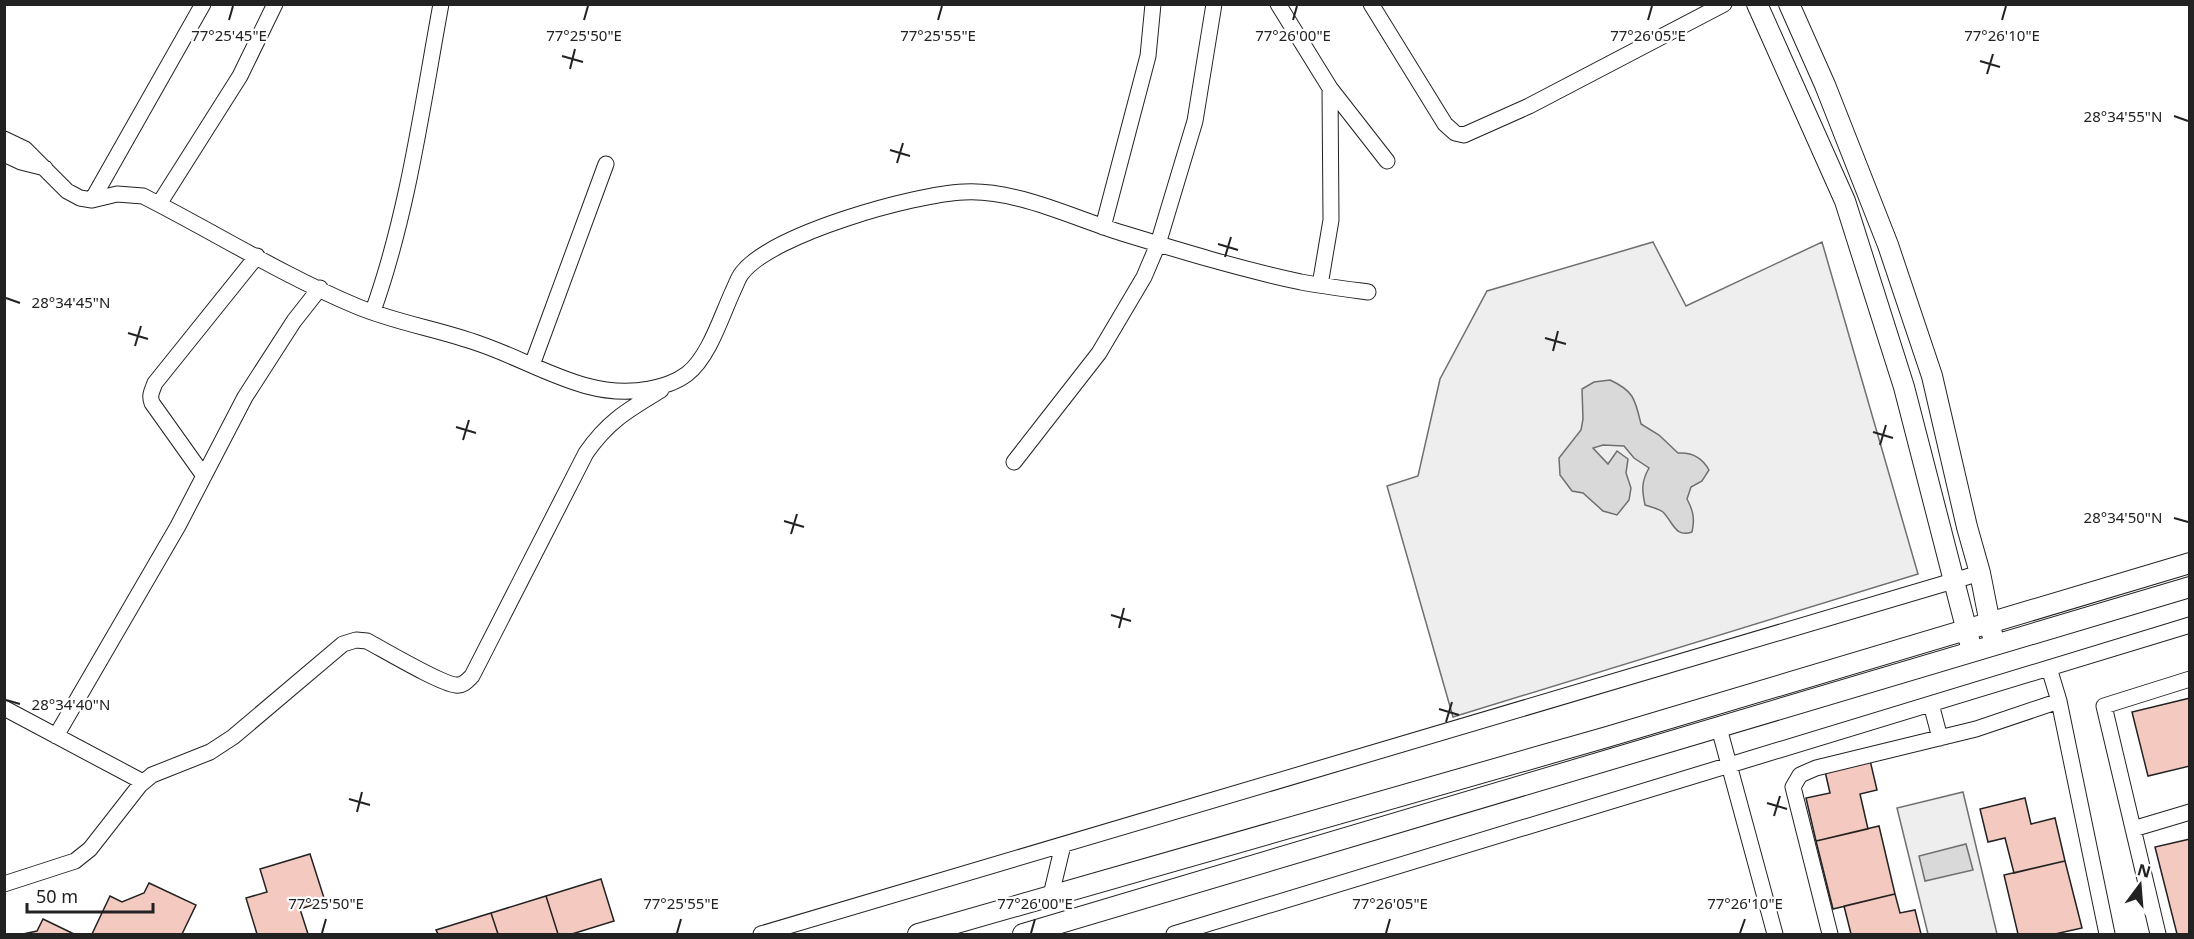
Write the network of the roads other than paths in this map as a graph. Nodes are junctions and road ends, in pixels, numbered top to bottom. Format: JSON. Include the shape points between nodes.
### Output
{"nodes":[{"id":1,"x":203,"y":4,"type":"edge"},
{"id":2,"x":274,"y":4,"type":"edge"},
{"id":3,"x":441,"y":4,"type":"edge"},
{"id":4,"x":1153,"y":4,"type":"edge"},
{"id":5,"x":1214,"y":4,"type":"edge"},
{"id":6,"x":1278,"y":4,"type":"edge"},
{"id":7,"x":1371,"y":4,"type":"edge"},
{"id":8,"x":1724,"y":4,"type":"edge"},
{"id":9,"x":1757,"y":4,"type":"edge"},
{"id":10,"x":1788,"y":4,"type":"edge"},
{"id":11,"x":1330,"y":88,"type":"junction"},
{"id":12,"x":4,"y":139,"type":"edge"},
{"id":13,"x":4,"y":154,"type":"edge"},
{"id":14,"x":1387,"y":161,"type":"dead end"},
{"id":15,"x":606,"y":164,"type":"dead end"},
{"id":16,"x":45,"y":168,"type":"junction"},
{"id":17,"x":92,"y":200,"type":"junction"},
{"id":18,"x":159,"y":204,"type":"junction"},
{"id":19,"x":1103,"y":227,"type":"junction"},
{"id":20,"x":1158,"y":244,"type":"junction"},
{"id":21,"x":257,"y":256,"type":"junction"},
{"id":22,"x":1320,"y":285,"type":"junction"},
{"id":23,"x":320,"y":288,"type":"junction"},
{"id":24,"x":1368,"y":292,"type":"dead end"},
{"id":25,"x":372,"y":311,"type":"junction"},
{"id":26,"x":532,"y":365,"type":"junction"},
{"id":27,"x":670,"y":384,"type":"junction"},
{"id":28,"x":1014,"y":462,"type":"dead end"},
{"id":29,"x":204,"y":476,"type":"junction"},
{"id":30,"x":2190,"y":563,"type":"edge"},
{"id":31,"x":1980,"y":573,"type":"junction"},
{"id":32,"x":1954,"y":581,"type":"junction"},
{"id":33,"x":2190,"y":587,"type":"edge"},
{"id":34,"x":1989,"y":623,"type":"junction"},
{"id":35,"x":2190,"y":625,"type":"edge"},
{"id":36,"x":1967,"y":630,"type":"junction"},
{"id":37,"x":1995,"y":645,"type":"junction"},
{"id":38,"x":1972,"y":651,"type":"junction"},
{"id":39,"x":2049,"y":668,"type":"junction"},
{"id":40,"x":2190,"y":680,"type":"edge"},
{"id":41,"x":2059,"y":701,"type":"junction"},
{"id":42,"x":1931,"y":704,"type":"junction"},
{"id":43,"x":4,"y":708,"type":"edge"},
{"id":44,"x":1719,"y":728,"type":"junction"},
{"id":45,"x":56,"y":736,"type":"junction"},
{"id":46,"x":1940,"y":738,"type":"junction"},
{"id":47,"x":1731,"y":764,"type":"junction"},
{"id":48,"x":143,"y":782,"type":"junction"},
{"id":49,"x":2190,"y":812,"type":"edge"},
{"id":50,"x":2133,"y":829,"type":"junction"},
{"id":51,"x":1060,"y":855,"type":"junction"},
{"id":52,"x":4,"y":885,"type":"edge"},
{"id":53,"x":1051,"y":895,"type":"junction"},
{"id":54,"x":761,"y":934,"type":"edge"},
{"id":55,"x":918,"y":934,"type":"edge"},
{"id":56,"x":1023,"y":934,"type":"edge"},
{"id":57,"x":1174,"y":934,"type":"edge"},
{"id":58,"x":1775,"y":934,"type":"edge"},
{"id":59,"x":1830,"y":934,"type":"edge"},
{"id":60,"x":2107,"y":934,"type":"edge"},
{"id":61,"x":2158,"y":934,"type":"edge"}],
"edges":[{"from":1,"to":17,"type":"street"},
{"from":2,"to":18,"type":"street","via":[[240,76]]},
{"from":3,"to":25,"type":"street","via":[[406,187]]},
{"from":4,"to":19,"type":"street","via":[[1148,56]]},
{"from":5,"to":20,"type":"street","via":[[1195,121]]},
{"from":6,"to":11,"type":"street"},
{"from":7,"to":8,"type":"street","via":[[1445,124],[1464,135],[1529,106]]},
{"from":9,"to":32,"type":"street","via":[[1845,201],[1904,387]]},
{"from":10,"to":31,"type":"street","via":[[1825,85],[1888,245],[1932,376]]},
{"from":11,"to":14,"type":"street"},
{"from":11,"to":22,"type":"street","via":[[1331,220]]},
{"from":12,"to":16,"type":"street","via":[[25,149]]},
{"from":13,"to":16,"type":"street"},
{"from":15,"to":26,"type":"street"},
{"from":16,"to":17,"type":"street","via":[[67,191]]},
{"from":17,"to":18,"type":"street","via":[[130,194]]},
{"from":18,"to":21,"type":"street"},
{"from":19,"to":20,"type":"street"},
{"from":19,"to":27,"type":"street","via":[[1029,202],[966,191],[869,211],[785,241],[758,257],[741,274],[702,358]]},
{"from":20,"to":22,"type":"street"},
{"from":20,"to":28,"type":"street","via":[[1144,277],[1099,353]]},
{"from":21,"to":23,"type":"street"},
{"from":21,"to":29,"type":"street","via":[[151,392],[152,403]]},
{"from":22,"to":24,"type":"street"},
{"from":23,"to":25,"type":"street"},
{"from":23,"to":29,"type":"street","via":[[245,397]]},
{"from":25,"to":26,"type":"street","via":[[479,343]]},
{"from":26,"to":27,"type":"street","via":[[584,387],[617,392]]},
{"from":27,"to":48,"type":"street","via":[[615,419],[586,453],[465,683],[457,686],[442,681],[367,641],[356,640],[344,644],[318,664],[233,737],[210,752]]},
{"from":29,"to":45,"type":"street"},
{"from":30,"to":34,"type":"street"},
{"from":31,"to":32,"type":"street"},
{"from":31,"to":34,"type":"street"},
{"from":32,"to":36,"type":"street"},
{"from":32,"to":51,"type":"street"},
{"from":33,"to":37,"type":"street"},
{"from":34,"to":36,"type":"street"},
{"from":34,"to":37,"type":"street"},
{"from":35,"to":39,"type":"street"},
{"from":36,"to":38,"type":"street"},
{"from":36,"to":53,"type":"street"},
{"from":37,"to":38,"type":"street"},
{"from":38,"to":44,"type":"street"},
{"from":39,"to":41,"type":"street"},
{"from":39,"to":42,"type":"street"},
{"from":40,"to":50,"type":"street","via":[[2104,706]]},
{"from":41,"to":46,"type":"street"},
{"from":41,"to":60,"type":"street"},
{"from":42,"to":46,"type":"street"},
{"from":42,"to":47,"type":"street"},
{"from":43,"to":45,"type":"street"},
{"from":44,"to":47,"type":"street"},
{"from":44,"to":56,"type":"street"},
{"from":45,"to":48,"type":"street"},
{"from":46,"to":59,"type":"street","via":[[1816,768],[1796,781],[1793,787]]},
{"from":47,"to":57,"type":"street"},
{"from":47,"to":58,"type":"street"},
{"from":48,"to":52,"type":"street","via":[[90,849],[75,861]]},
{"from":49,"to":50,"type":"street"},
{"from":50,"to":61,"type":"street"},
{"from":51,"to":53,"type":"street"},
{"from":51,"to":54,"type":"street"},
{"from":53,"to":55,"type":"street"}]}
